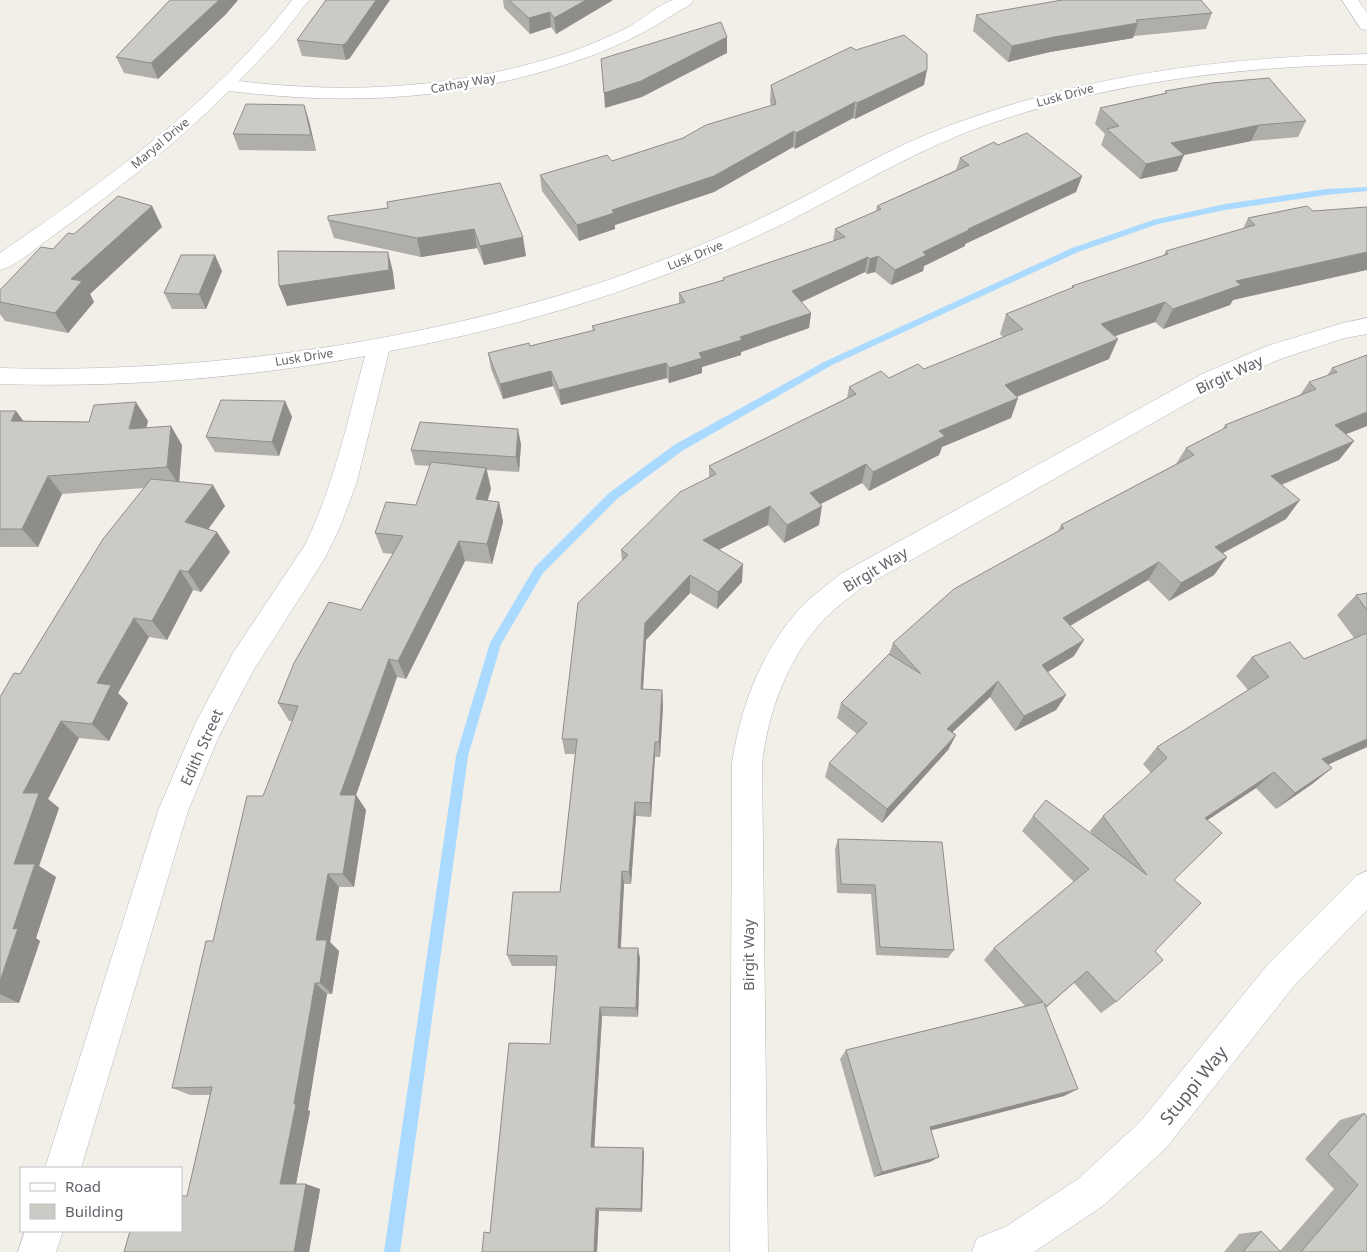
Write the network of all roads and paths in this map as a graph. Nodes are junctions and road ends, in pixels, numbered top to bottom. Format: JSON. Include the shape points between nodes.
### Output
{"nodes":[{"id":1,"x":301,"y":0,"type":"edge"},
{"id":2,"x":685,"y":0,"type":"edge"},
{"id":3,"x":1350,"y":0,"type":"edge"},
{"id":4,"x":1367,"y":25,"type":"edge"},
{"id":5,"x":1367,"y":58,"type":"edge"},
{"id":6,"x":225,"y":85,"type":"junction"},
{"id":7,"x":0,"y":263,"type":"edge"},
{"id":8,"x":1367,"y":326,"type":"edge"},
{"id":9,"x":379,"y":345,"type":"junction"},
{"id":10,"x":0,"y":376,"type":"edge"},
{"id":11,"x":1367,"y":887,"type":"edge"},
{"id":12,"x":63,"y":1167,"type":"edge"},
{"id":13,"x":44,"y":1232,"type":"edge"},
{"id":14,"x":37,"y":1252,"type":"edge"},
{"id":15,"x":749,"y":1252,"type":"edge"},
{"id":16,"x":991,"y":1252,"type":"edge"}],
"edges":[{"from":1,"to":6,"type":"street","name":"Maryal Drive","via":[[263,47]]},
{"from":2,"to":6,"type":"street","name":"Cathay Way","via":[[638,29],[604,44],[525,71],[481,81],[393,94],[335,96]]},
{"from":3,"to":4,"type":"street"},
{"from":5,"to":9,"type":"street","name":"Lusk Drive","via":[[1263,62],[1182,71],[1053,97],[932,139],[748,233],[675,263],[538,308],[459,329]]},
{"from":6,"to":7,"type":"street","name":"Maryal Drive","via":[[146,156],[77,210]]},
{"from":8,"to":15,"type":"street","name":"Birgit Way","via":[[1275,352],[1210,380],[851,581],[815,611],[786,647],[764,689],[750,738],[747,763]]},
{"from":9,"to":10,"type":"street","name":"Lusk Drive","via":[[180,371],[93,376]]},
{"from":9,"to":12,"type":"street","name":"Edith Street","via":[[344,481],[327,527],[316,551],[243,662],[205,733],[174,811]]},
{"from":11,"to":16,"type":"street","name":"Stuppi Way","via":[[1281,975],[1153,1135],[1091,1192],[1018,1240]]},
{"from":13,"to":14,"type":"street"}]}
